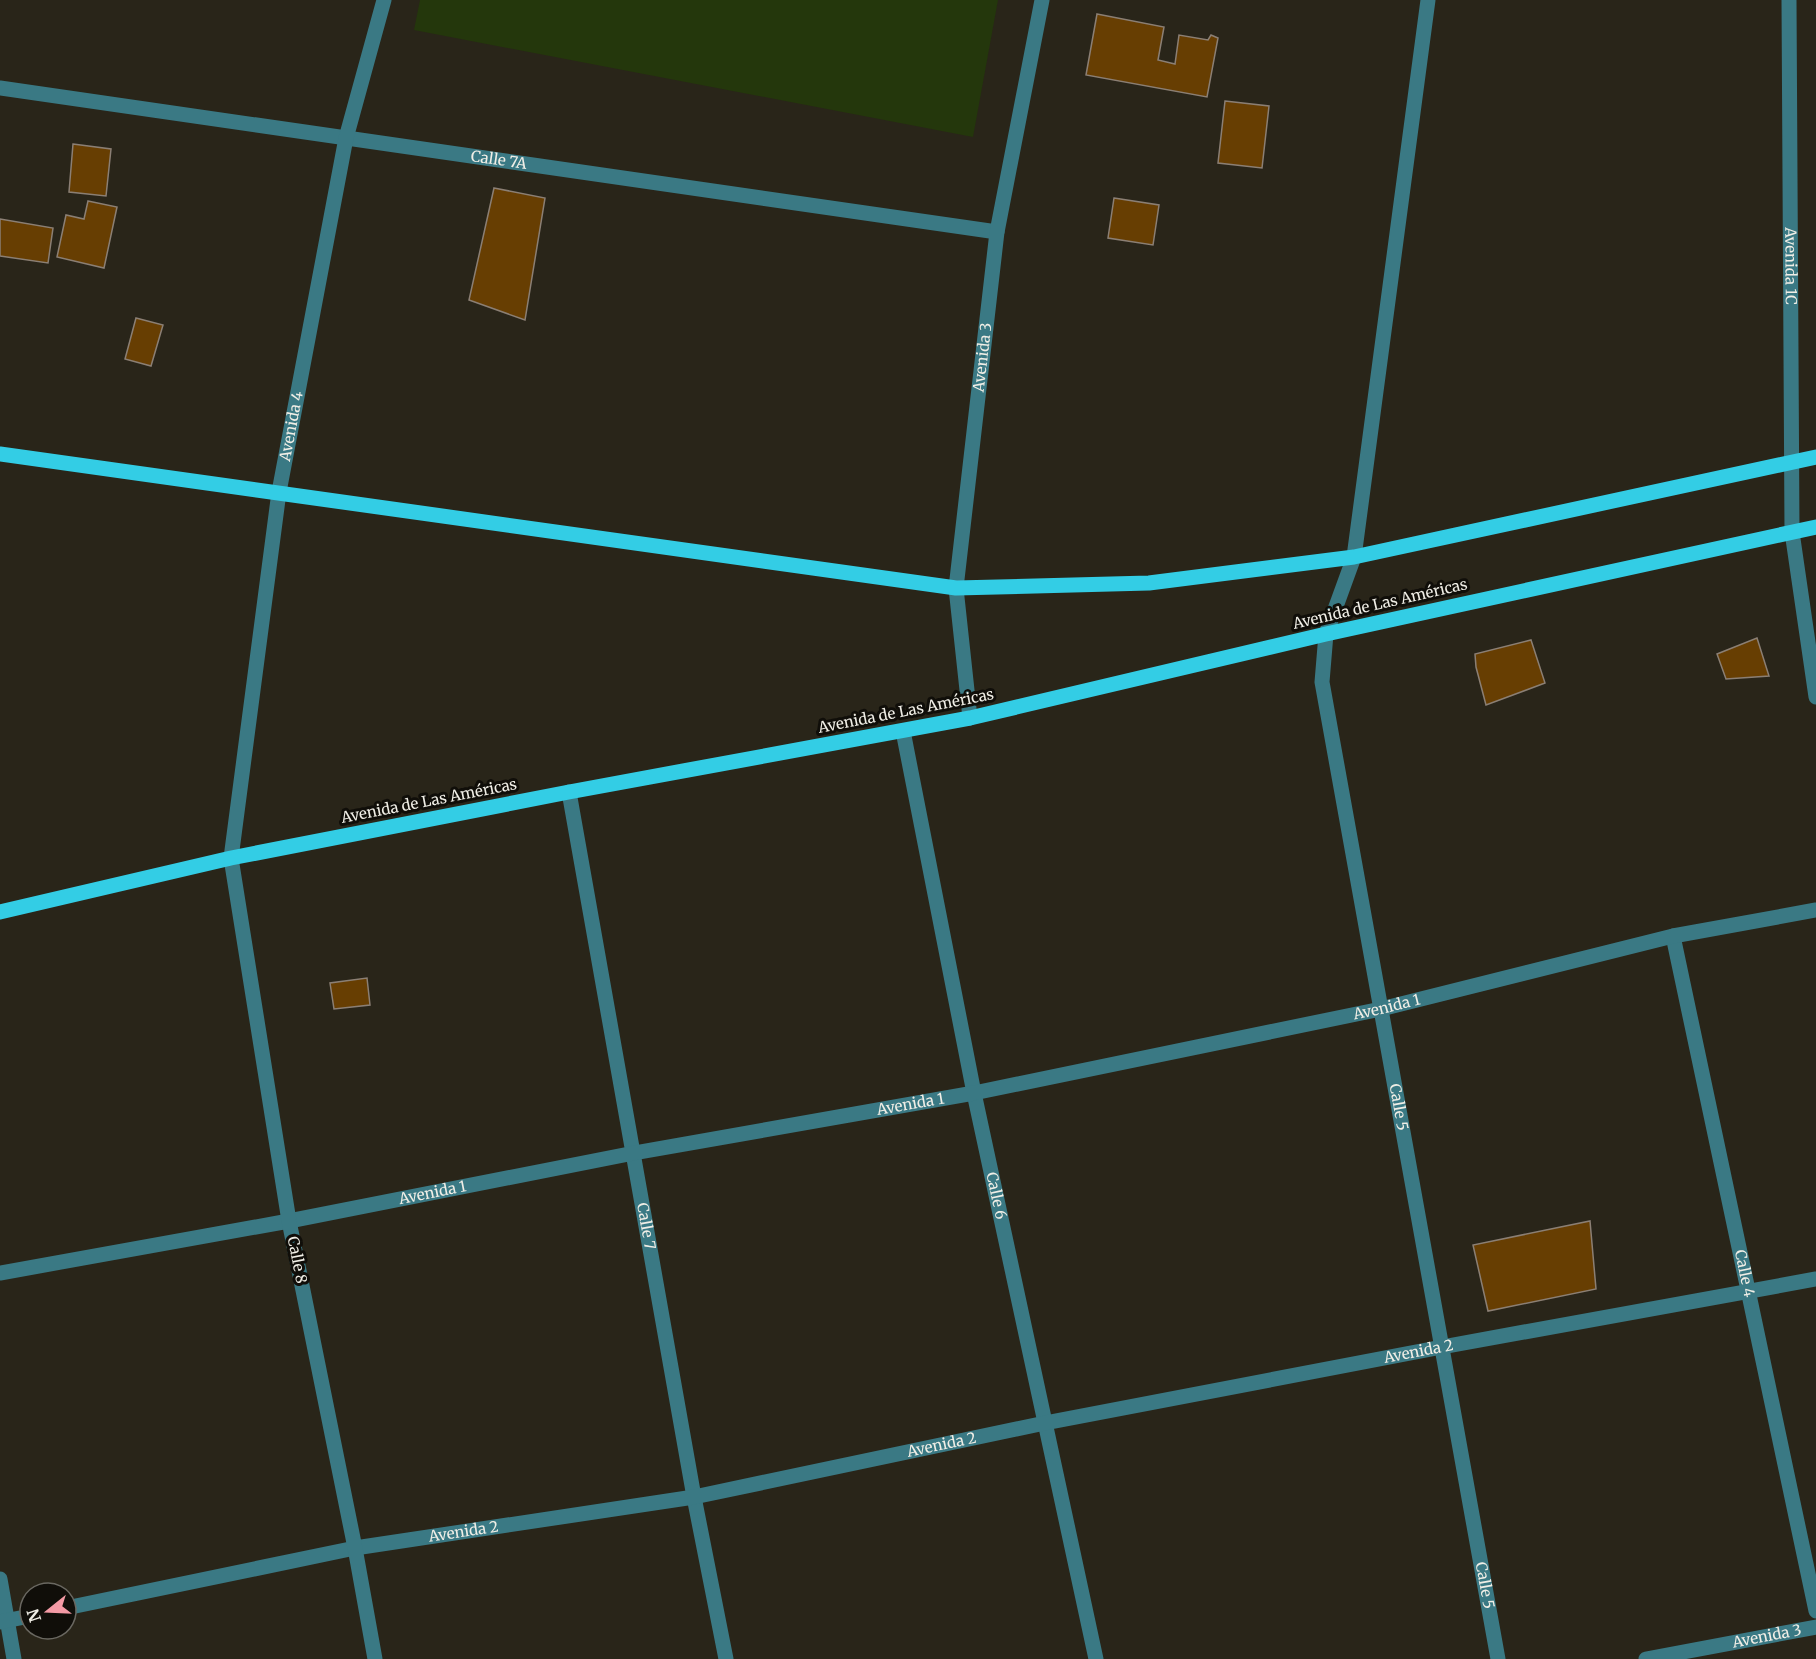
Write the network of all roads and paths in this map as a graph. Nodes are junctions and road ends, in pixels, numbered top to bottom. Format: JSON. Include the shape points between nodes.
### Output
{"nodes":[{"id":1,"x":384,"y":0,"type":"edge"},
{"id":2,"x":1042,"y":0,"type":"edge"},
{"id":3,"x":1428,"y":0,"type":"edge"},
{"id":4,"x":1789,"y":0,"type":"edge"},
{"id":5,"x":0,"y":88,"type":"edge"},
{"id":6,"x":346,"y":138,"type":"junction"},
{"id":7,"x":997,"y":232,"type":"junction"},
{"id":8,"x":0,"y":453,"type":"edge"},
{"id":9,"x":1816,"y":457,"type":"edge"},
{"id":10,"x":1792,"y":462,"type":"junction"},
{"id":11,"x":279,"y":492,"type":"junction"},
{"id":12,"x":1816,"y":527,"type":"edge"},
{"id":13,"x":1792,"y":532,"type":"junction"},
{"id":14,"x":1354,"y":557,"type":"junction"},
{"id":15,"x":956,"y":588,"type":"junction"},
{"id":16,"x":1326,"y":634,"type":"junction"},
{"id":17,"x":1816,"y":697,"type":"edge"},
{"id":18,"x":970,"y":718,"type":"junction"},
{"id":19,"x":903,"y":731,"type":"junction"},
{"id":20,"x":569,"y":792,"type":"junction"},
{"id":21,"x":231,"y":858,"type":"junction"},
{"id":22,"x":1816,"y":910,"type":"edge"},
{"id":23,"x":0,"y":912,"type":"edge"},
{"id":24,"x":1673,"y":936,"type":"junction"},
{"id":25,"x":1381,"y":1009,"type":"junction"},
{"id":26,"x":974,"y":1094,"type":"junction"},
{"id":27,"x":634,"y":1153,"type":"junction"},
{"id":28,"x":289,"y":1221,"type":"junction"},
{"id":29,"x":0,"y":1273,"type":"edge"},
{"id":30,"x":1816,"y":1279,"type":"edge"},
{"id":31,"x":1747,"y":1291,"type":"junction"},
{"id":32,"x":1442,"y":1347,"type":"junction"},
{"id":33,"x":1045,"y":1423,"type":"junction"},
{"id":34,"x":694,"y":1497,"type":"junction"},
{"id":35,"x":355,"y":1548,"type":"junction"},
{"id":36,"x":0,"y":1579,"type":"edge"},
{"id":37,"x":78,"y":1606,"type":"edge"},
{"id":38,"x":1816,"y":1611,"type":"edge"},
{"id":39,"x":4,"y":1621,"type":"edge"},
{"id":40,"x":1816,"y":1627,"type":"edge"},
{"id":41,"x":14,"y":1659,"type":"edge"},
{"id":42,"x":375,"y":1659,"type":"edge"},
{"id":43,"x":726,"y":1659,"type":"edge"},
{"id":44,"x":1096,"y":1659,"type":"edge"},
{"id":45,"x":1498,"y":1659,"type":"edge"},
{"id":46,"x":1646,"y":1659,"type":"edge"}],
"edges":[{"from":1,"to":6,"type":"street","name":"Avenida 4"},
{"from":2,"to":7,"type":"street","name":"Avenida 3"},
{"from":3,"to":14,"type":"street","name":"Calle 5"},
{"from":4,"to":10,"type":"street","name":"Avenida 1C"},
{"from":5,"to":6,"type":"street","name":"Calle 7A"},
{"from":6,"to":7,"type":"street","name":"Calle 7A"},
{"from":6,"to":11,"type":"street","name":"Avenida 4"},
{"from":7,"to":15,"type":"street","name":"Avenida 3"},
{"from":8,"to":11,"type":"main road"},
{"from":9,"to":10,"type":"main road"},
{"from":10,"to":13,"type":"street","name":"Avenida 1C"},
{"from":10,"to":14,"type":"main road"},
{"from":11,"to":15,"type":"main road"},
{"from":11,"to":21,"type":"street","name":"Avenida 4"},
{"from":12,"to":13,"type":"main road","name":"Avenida de Las Américas"},
{"from":13,"to":16,"type":"main road","name":"Avenida de Las Américas"},
{"from":13,"to":17,"type":"street","name":"Avenida 1C"},
{"from":14,"to":15,"type":"main road","via":[[1149,583]]},
{"from":14,"to":16,"type":"street","name":"Calle 5"},
{"from":15,"to":18,"type":"street","name":"Avenida 3"},
{"from":16,"to":18,"type":"main road","name":"Avenida de Las Américas"},
{"from":16,"to":25,"type":"street","name":"Calle 5","via":[[1322,682]]},
{"from":18,"to":19,"type":"main road","name":"Avenida de Las Américas"},
{"from":19,"to":20,"type":"main road","name":"Avenida de Las Américas"},
{"from":19,"to":26,"type":"street","name":"Calle 6"},
{"from":20,"to":21,"type":"main road","name":"Avenida de Las Américas"},
{"from":20,"to":27,"type":"street","name":"Calle 7"},
{"from":21,"to":23,"type":"main road","name":"Avenida de Las Américas"},
{"from":21,"to":28,"type":"street","name":"Calle 8"},
{"from":22,"to":24,"type":"street","name":"Avenida 1"},
{"from":24,"to":25,"type":"street","name":"Avenida 1"},
{"from":24,"to":31,"type":"street","name":"Calle 4"},
{"from":25,"to":26,"type":"street","name":"Avenida 1"},
{"from":25,"to":32,"type":"street","name":"Calle 5"},
{"from":26,"to":27,"type":"street","name":"Avenida 1"},
{"from":26,"to":33,"type":"street","name":"Calle 6"},
{"from":27,"to":28,"type":"street","name":"Avenida 1"},
{"from":27,"to":34,"type":"street","name":"Calle 7"},
{"from":28,"to":29,"type":"street","name":"Avenida 1"},
{"from":28,"to":35,"type":"street","name":"Calle 8"},
{"from":30,"to":31,"type":"street","name":"Avenida 2"},
{"from":31,"to":32,"type":"street","name":"Avenida 2"},
{"from":31,"to":38,"type":"street","name":"Calle 4"},
{"from":32,"to":33,"type":"street","name":"Avenida 2"},
{"from":32,"to":45,"type":"street","name":"Calle 5"},
{"from":33,"to":34,"type":"street","name":"Avenida 2"},
{"from":33,"to":44,"type":"street","name":"Calle 6"},
{"from":34,"to":35,"type":"street","name":"Avenida 2"},
{"from":34,"to":43,"type":"street","name":"Calle 7"},
{"from":35,"to":37,"type":"street","name":"Avenida 2"},
{"from":35,"to":42,"type":"street","name":"Calle 8"},
{"from":36,"to":39,"type":"street"},
{"from":39,"to":41,"type":"street"},
{"from":40,"to":46,"type":"street","name":"Avenida 3"}]}
